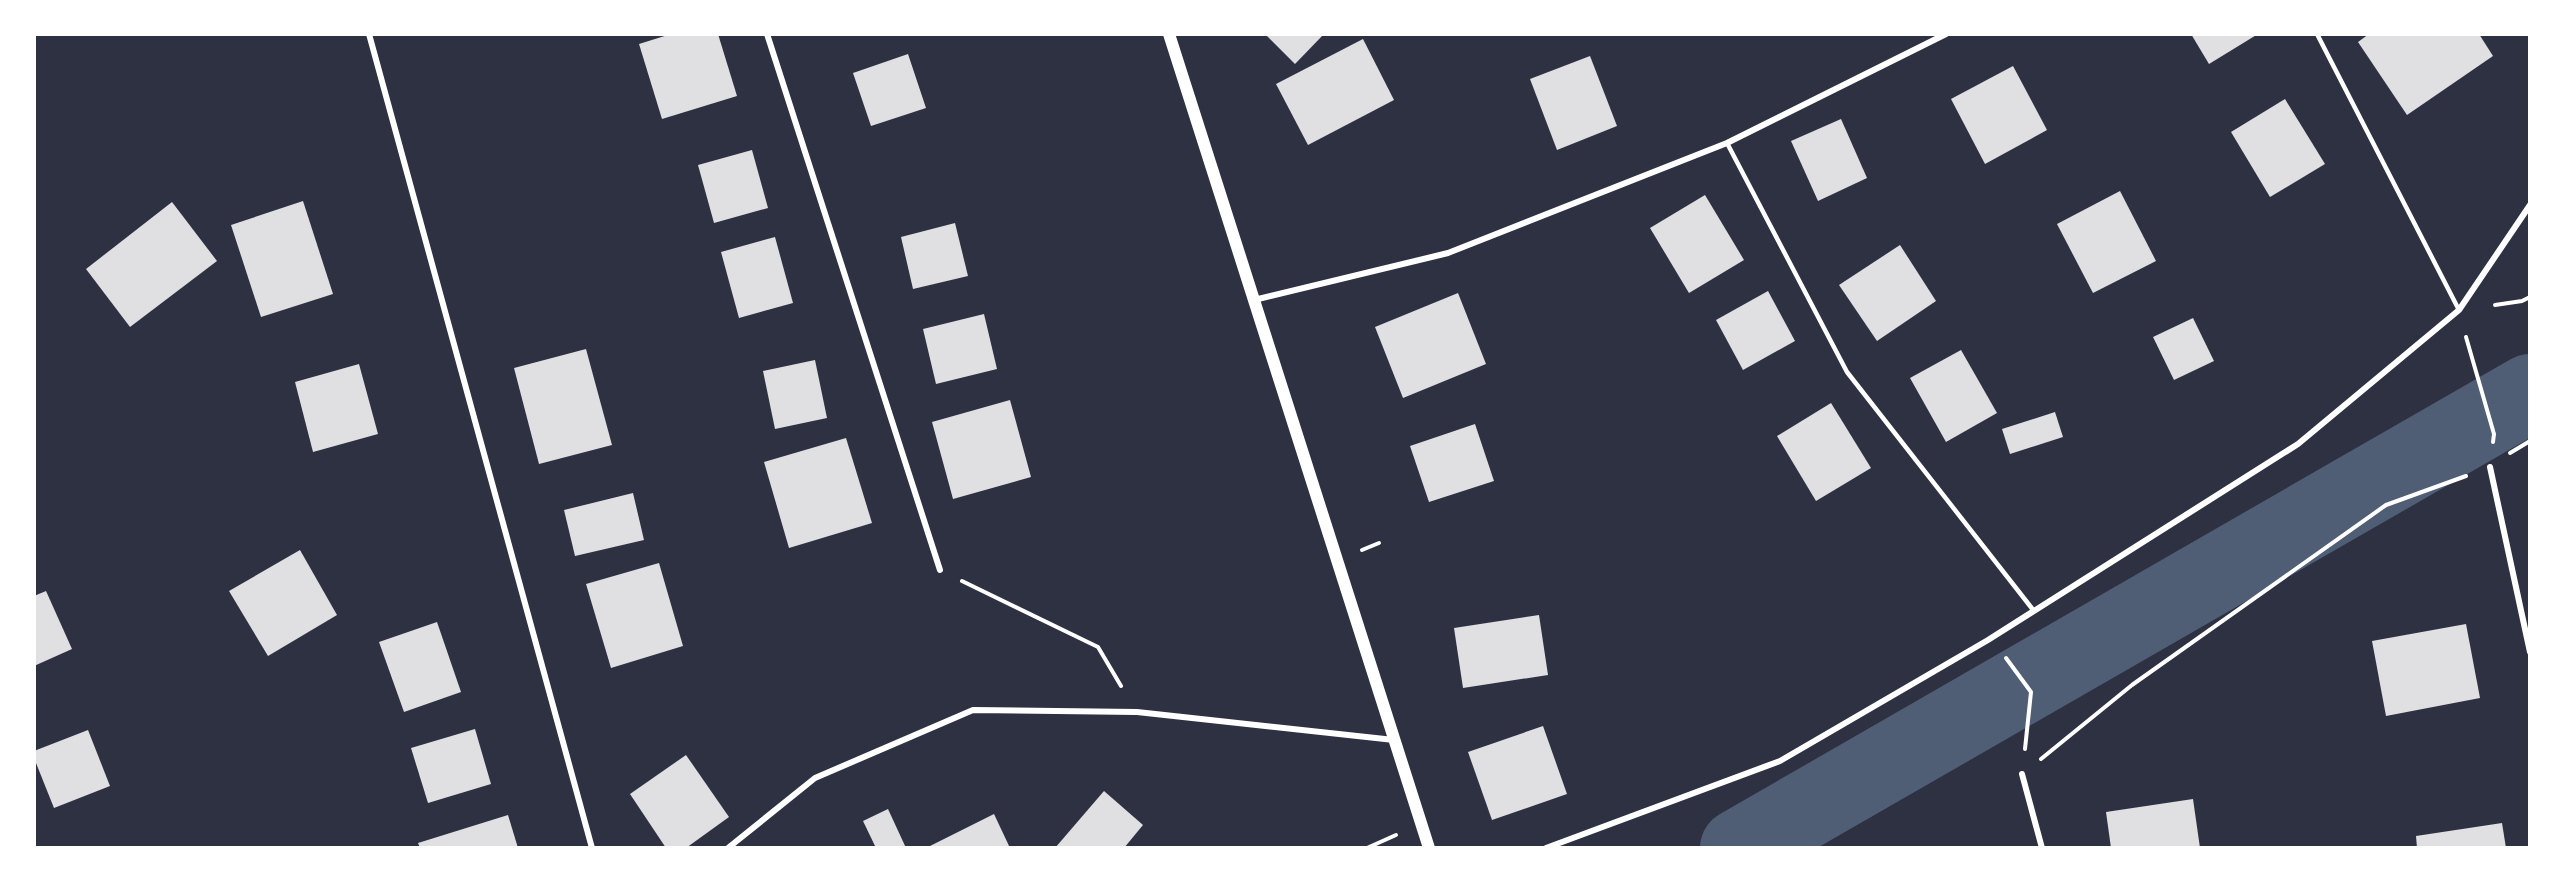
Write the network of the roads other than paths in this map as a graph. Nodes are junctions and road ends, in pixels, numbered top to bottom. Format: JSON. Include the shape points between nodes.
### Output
{"nodes":[{"id":1,"x":369,"y":34,"type":"edge"},
{"id":2,"x":766,"y":34,"type":"edge"},
{"id":3,"x":1169,"y":34,"type":"edge"},
{"id":4,"x":1946,"y":34,"type":"edge"},
{"id":5,"x":2317,"y":34,"type":"edge"},
{"id":6,"x":1727,"y":143,"type":"junction"},
{"id":7,"x":2529,"y":205,"type":"edge"},
{"id":8,"x":1254,"y":300,"type":"junction"},
{"id":9,"x":2459,"y":310,"type":"junction"},
{"id":10,"x":2490,"y":467,"type":"road end"},
{"id":11,"x":940,"y":570,"type":"road end"},
{"id":12,"x":2034,"y":611,"type":"junction"},
{"id":13,"x":2529,"y":652,"type":"edge"},
{"id":14,"x":1394,"y":740,"type":"junction"},
{"id":15,"x":2022,"y":774,"type":"road end"},
{"id":16,"x":592,"y":848,"type":"edge"},
{"id":17,"x":728,"y":848,"type":"edge"},
{"id":18,"x":1429,"y":848,"type":"edge"},
{"id":19,"x":1546,"y":848,"type":"edge"},
{"id":20,"x":2042,"y":848,"type":"edge"}],
"edges":[{"from":1,"to":16,"type":"street"},
{"from":2,"to":11,"type":"street"},
{"from":3,"to":8,"type":"main road"},
{"from":4,"to":6,"type":"street"},
{"from":5,"to":9,"type":"lane"},
{"from":6,"to":8,"type":"street","via":[[1448,253]]},
{"from":6,"to":12,"type":"lane","via":[[1847,372]]},
{"from":7,"to":9,"type":"street"},
{"from":8,"to":14,"type":"main road"},
{"from":9,"to":12,"type":"street","via":[[2298,444]]},
{"from":10,"to":13,"type":"street"},
{"from":12,"to":19,"type":"street","via":[[1780,761]]},
{"from":14,"to":17,"type":"street","via":[[1137,712],[973,710],[814,778]]},
{"from":14,"to":18,"type":"main road"},
{"from":15,"to":20,"type":"street"}]}
